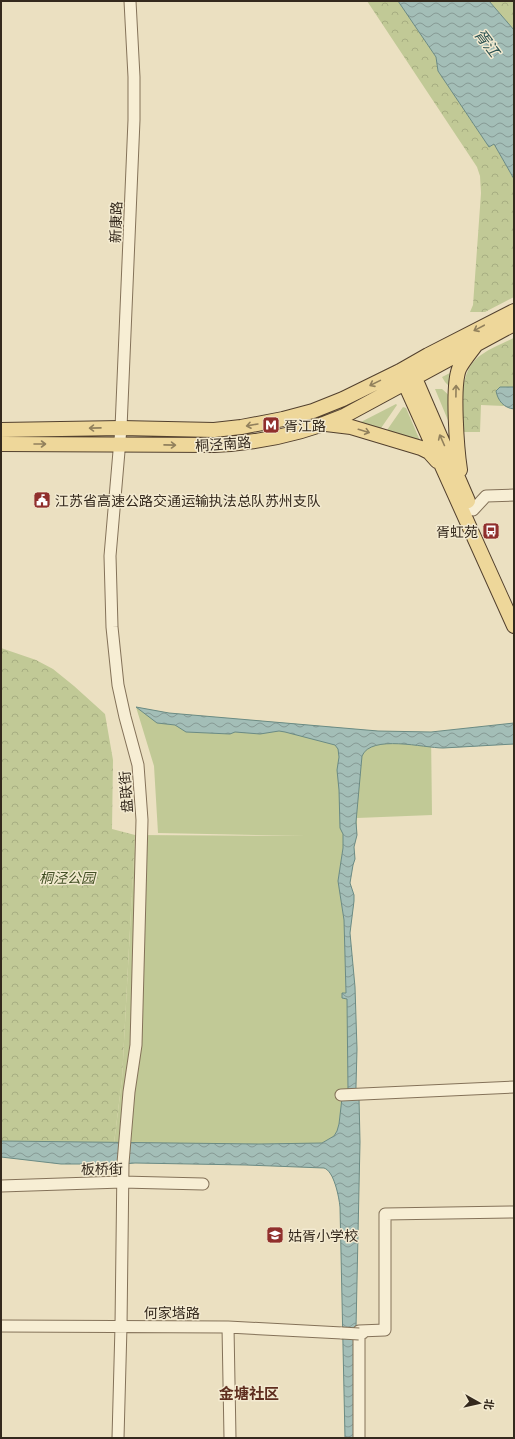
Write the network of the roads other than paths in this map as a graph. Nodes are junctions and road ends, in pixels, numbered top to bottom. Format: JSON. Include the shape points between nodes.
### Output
{"nodes":[{"id":1,"x":130,"y":1,"type":"edge"},
{"id":2,"x":514,"y":311,"type":"edge"},
{"id":3,"x":514,"y":324,"type":"edge"},
{"id":4,"x":475,"y":346,"type":"junction"},
{"id":5,"x":407,"y":374,"type":"junction"},
{"id":6,"x":326,"y":424,"type":"junction"},
{"id":7,"x":121,"y":428,"type":"junction"},
{"id":8,"x":1,"y":430,"type":"edge"},
{"id":9,"x":1,"y":444,"type":"edge"},
{"id":10,"x":119,"y":445,"type":"junction"},
{"id":11,"x":442,"y":465,"type":"junction"},
{"id":12,"x":462,"y":486,"type":"junction"},
{"id":13,"x":514,"y":495,"type":"edge"},
{"id":14,"x":473,"y":510,"type":"junction"},
{"id":15,"x":514,"y":603,"type":"edge"},
{"id":16,"x":514,"y":626,"type":"edge"},
{"id":17,"x":514,"y":1087,"type":"edge"},
{"id":18,"x":341,"y":1095,"type":"dead end"},
{"id":19,"x":122,"y":1182,"type":"junction"},
{"id":20,"x":203,"y":1184,"type":"dead end"},
{"id":21,"x":1,"y":1186,"type":"edge"},
{"id":22,"x":514,"y":1212,"type":"edge"},
{"id":23,"x":1,"y":1326,"type":"edge"},
{"id":24,"x":121,"y":1326,"type":"junction"},
{"id":25,"x":228,"y":1327,"type":"junction"},
{"id":26,"x":359,"y":1332,"type":"junction"},
{"id":27,"x":118,"y":1438,"type":"edge"},
{"id":28,"x":230,"y":1438,"type":"edge"},
{"id":29,"x":359,"y":1438,"type":"edge"}],
"edges":[{"from":1,"to":7,"type":"street","name":"新康路","via":[[134,120]]},
{"from":2,"to":5,"type":"main road","name":"桐泾南路","one_way":true,"via":[[428,355]]},
{"from":3,"to":4,"type":"main road","name":"桐泾南路"},
{"from":4,"to":5,"type":"main road","name":"桐泾南路"},
{"from":12,"to":4,"type":"main road","one_way":true,"via":[[456,387],[460,367]]},
{"from":5,"to":6,"type":"main road","name":"桐泾南路"},
{"from":5,"to":7,"type":"main road","name":"桐泾南路","one_way":true,"via":[[320,408],[258,424],[214,430]]},
{"from":5,"to":11,"type":"main road"},
{"from":12,"to":5,"type":"main road","one_way":true},
{"from":10,"to":6,"type":"main road","name":"桐泾南路","one_way":true,"via":[[237,444],[287,436]]},
{"from":6,"to":11,"type":"main road","one_way":true,"via":[[351,427],[421,448]]},
{"from":7,"to":8,"type":"main road","name":"桐泾南路","one_way":true},
{"from":7,"to":10,"type":"street","name":"新康路"},
{"from":9,"to":10,"type":"main road","name":"桐泾南路","one_way":true},
{"from":10,"to":19,"type":"street","name":"盘联街","via":[[110,556],[112,628],[118,685],[138,765],[142,820],[136,1045],[129,1092]]},
{"from":11,"to":16,"type":"main road"},
{"from":12,"to":14,"type":"main road"},
{"from":13,"to":14,"type":"street","via":[[486,496]]},
{"from":14,"to":15,"type":"main road"},
{"from":17,"to":18,"type":"street"},
{"from":19,"to":20,"type":"street","name":"板桥街"},
{"from":19,"to":21,"type":"street","name":"板桥街"},
{"from":19,"to":24,"type":"street","name":"盘联街"},
{"from":22,"to":26,"type":"street","name":"何家塔路","via":[[385,1214],[385,1330]]},
{"from":23,"to":24,"type":"street","name":"何家塔路"},
{"from":24,"to":25,"type":"street","name":"何家塔路"},
{"from":24,"to":27,"type":"street","name":"盘联街"},
{"from":25,"to":26,"type":"street","name":"何家塔路","bridge":true},
{"from":25,"to":28,"type":"street"},
{"from":26,"to":29,"type":"street"}]}
